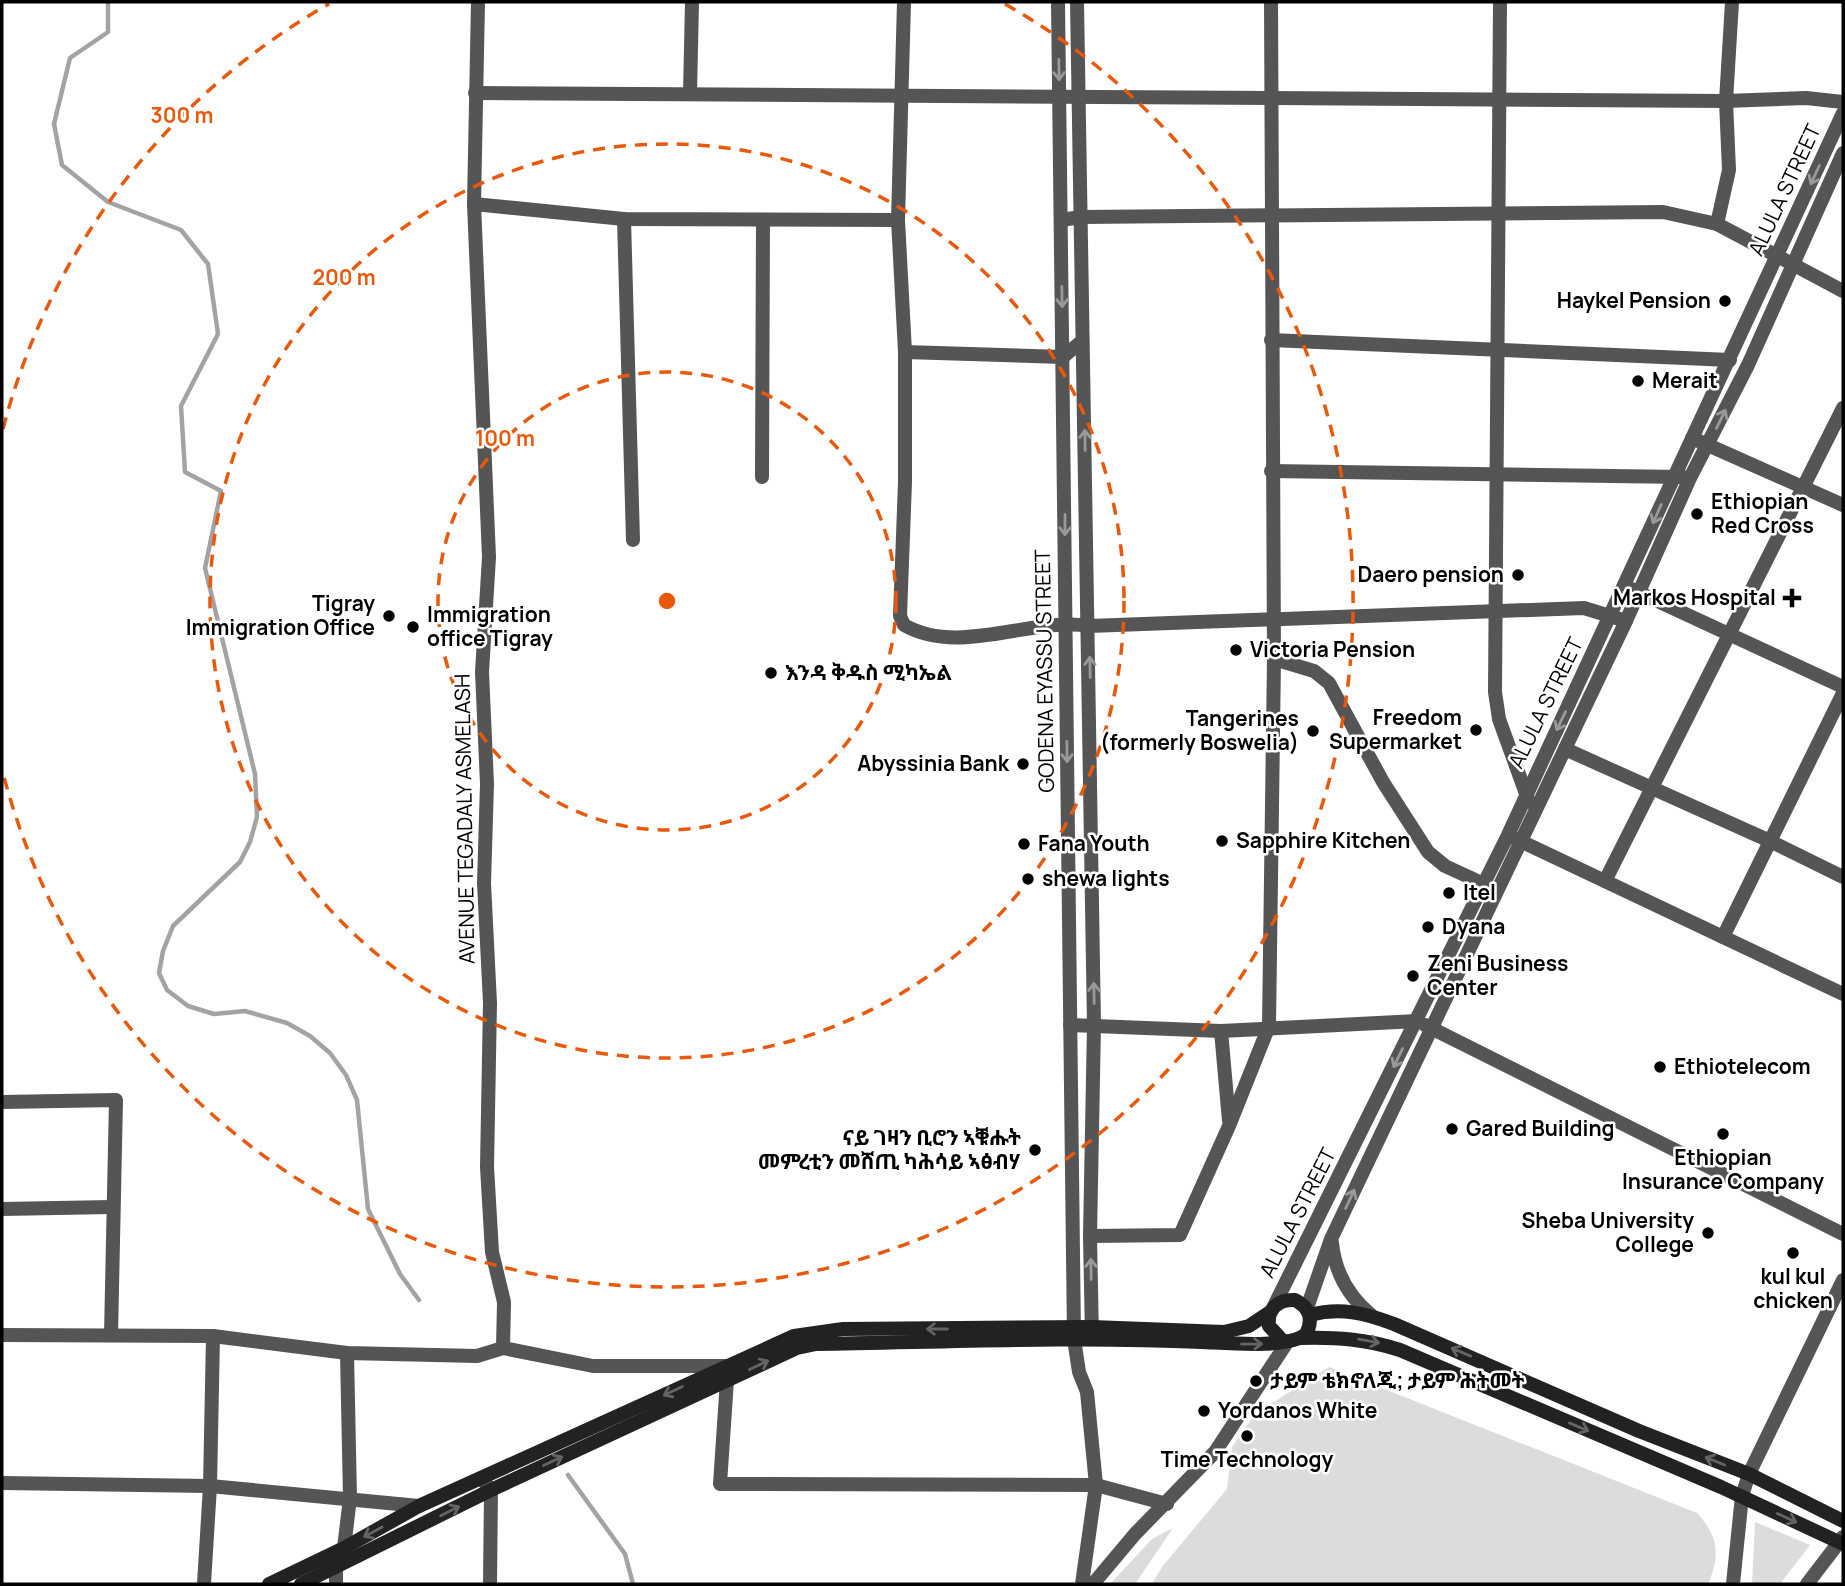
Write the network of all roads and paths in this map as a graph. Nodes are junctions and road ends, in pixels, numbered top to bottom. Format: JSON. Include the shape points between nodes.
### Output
{"nodes":[{"id":1,"x":478,"y":2,"type":"edge"},
{"id":2,"x":692,"y":2,"type":"edge"},
{"id":3,"x":904,"y":2,"type":"edge"},
{"id":4,"x":1058,"y":2,"type":"edge"},
{"id":5,"x":1077,"y":2,"type":"edge"},
{"id":6,"x":1270,"y":2,"type":"edge"},
{"id":7,"x":1500,"y":2,"type":"edge"},
{"id":8,"x":1732,"y":2,"type":"edge"},
{"id":9,"x":475,"y":93,"type":"junction"},
{"id":10,"x":690,"y":94,"type":"junction"},
{"id":11,"x":902,"y":94,"type":"junction"},
{"id":12,"x":1060,"y":96,"type":"junction"},
{"id":13,"x":1080,"y":96,"type":"junction"},
{"id":14,"x":1273,"y":98,"type":"junction"},
{"id":15,"x":1502,"y":100,"type":"junction"},
{"id":16,"x":1726,"y":101,"type":"junction"},
{"id":17,"x":1843,"y":102,"type":"edge"},
{"id":18,"x":1843,"y":113,"type":"edge"},
{"id":19,"x":1843,"y":153,"type":"edge"},
{"id":20,"x":474,"y":204,"type":"junction"},
{"id":21,"x":1499,"y":211,"type":"junction"},
{"id":22,"x":1270,"y":213,"type":"junction"},
{"id":23,"x":1082,"y":217,"type":"junction"},
{"id":24,"x":624,"y":219,"type":"junction"},
{"id":25,"x":763,"y":219,"type":"junction"},
{"id":26,"x":898,"y":220,"type":"junction"},
{"id":27,"x":1061,"y":220,"type":"junction"},
{"id":28,"x":1717,"y":224,"type":"junction"},
{"id":29,"x":1778,"y":256,"type":"junction"},
{"id":30,"x":1792,"y":265,"type":"junction"},
{"id":31,"x":1843,"y":291,"type":"edge"},
{"id":32,"x":1271,"y":340,"type":"junction"},
{"id":33,"x":1082,"y":341,"type":"junction"},
{"id":34,"x":1498,"y":350,"type":"junction"},
{"id":35,"x":905,"y":352,"type":"junction"},
{"id":36,"x":1063,"y":357,"type":"junction"},
{"id":37,"x":1730,"y":360,"type":"junction"},
{"id":38,"x":1843,"y":408,"type":"edge"},
{"id":39,"x":1692,"y":438,"type":"junction"},
{"id":40,"x":1708,"y":445,"type":"junction"},
{"id":41,"x":1271,"y":471,"type":"junction"},
{"id":42,"x":762,"y":477,"type":"dead end"},
{"id":43,"x":1497,"y":477,"type":"junction"},
{"id":44,"x":1674,"y":477,"type":"junction"},
{"id":45,"x":1689,"y":478,"type":"junction"},
{"id":46,"x":1803,"y":485,"type":"junction"},
{"id":47,"x":1843,"y":505,"type":"edge"},
{"id":48,"x":634,"y":540,"type":"dead end"},
{"id":49,"x":1625,"y":586,"type":"junction"},
{"id":50,"x":1639,"y":593,"type":"junction"},
{"id":51,"x":1497,"y":611,"type":"junction"},
{"id":52,"x":1612,"y":617,"type":"junction"},
{"id":53,"x":1272,"y":618,"type":"junction"},
{"id":54,"x":1626,"y":621,"type":"junction"},
{"id":55,"x":1065,"y":622,"type":"junction"},
{"id":56,"x":1089,"y":626,"type":"junction"},
{"id":57,"x":1729,"y":634,"type":"junction"},
{"id":58,"x":1274,"y":659,"type":"junction"},
{"id":59,"x":1843,"y":687,"type":"edge"},
{"id":60,"x":1843,"y":693,"type":"edge"},
{"id":61,"x":1565,"y":749,"type":"junction"},
{"id":62,"x":1653,"y":789,"type":"junction"},
{"id":63,"x":1526,"y":794,"type":"junction"},
{"id":64,"x":1534,"y":813,"type":"junction"},
{"id":65,"x":1508,"y":835,"type":"junction"},
{"id":66,"x":1770,"y":841,"type":"junction"},
{"id":67,"x":1522,"y":842,"type":"junction"},
{"id":68,"x":1843,"y":877,"type":"edge"},
{"id":69,"x":1605,"y":881,"type":"junction"},
{"id":70,"x":1484,"y":884,"type":"junction"},
{"id":71,"x":1723,"y":937,"type":"junction"},
{"id":72,"x":1843,"y":993,"type":"edge"},
{"id":73,"x":1416,"y":1021,"type":"junction"},
{"id":74,"x":1070,"y":1025,"type":"junction"},
{"id":75,"x":1094,"y":1025,"type":"junction"},
{"id":76,"x":1269,"y":1027,"type":"junction"},
{"id":77,"x":1431,"y":1029,"type":"junction"},
{"id":78,"x":1221,"y":1031,"type":"junction"},
{"id":79,"x":2,"y":1102,"type":"edge"},
{"id":80,"x":1229,"y":1126,"type":"junction"},
{"id":81,"x":112,"y":1207,"type":"junction"},
{"id":82,"x":2,"y":1209,"type":"edge"},
{"id":83,"x":1843,"y":1234,"type":"edge"},
{"id":84,"x":1090,"y":1236,"type":"junction"},
{"id":85,"x":1331,"y":1239,"type":"junction"},
{"id":86,"x":1843,"y":1280,"type":"edge"},
{"id":87,"x":1272,"y":1309,"type":"junction"},
{"id":88,"x":1308,"y":1312,"type":"junction"},
{"id":89,"x":1372,"y":1315,"type":"junction"},
{"id":90,"x":1092,"y":1332,"type":"junction"},
{"id":91,"x":1074,"y":1333,"type":"junction"},
{"id":92,"x":2,"y":1335,"type":"edge"},
{"id":93,"x":111,"y":1335,"type":"junction"},
{"id":94,"x":213,"y":1336,"type":"junction"},
{"id":95,"x":1290,"y":1340,"type":"junction"},
{"id":96,"x":503,"y":1348,"type":"junction"},
{"id":97,"x":347,"y":1353,"type":"junction"},
{"id":98,"x":1079,"y":1371,"type":"junction"},
{"id":99,"x":727,"y":1373,"type":"junction"},
{"id":100,"x":1639,"y":1431,"type":"junction"},
{"id":101,"x":1629,"y":1448,"type":"junction"},
{"id":102,"x":1749,"y":1474,"type":"junction"},
{"id":103,"x":2,"y":1483,"type":"edge"},
{"id":104,"x":487,"y":1484,"type":"junction"},
{"id":105,"x":1096,"y":1485,"type":"junction"},
{"id":106,"x":210,"y":1486,"type":"junction"},
{"id":107,"x":1742,"y":1496,"type":"junction"},
{"id":108,"x":350,"y":1498,"type":"junction"},
{"id":109,"x":1167,"y":1504,"type":"junction"},
{"id":110,"x":419,"y":1506,"type":"junction"},
{"id":111,"x":1843,"y":1521,"type":"edge"},
{"id":112,"x":1842,"y":1541,"type":"edge"},
{"id":113,"x":344,"y":1548,"type":"junction"},
{"id":114,"x":335,"y":1567,"type":"junction"},
{"id":115,"x":204,"y":1584,"type":"edge"},
{"id":116,"x":270,"y":1584,"type":"edge"},
{"id":117,"x":301,"y":1584,"type":"edge"},
{"id":118,"x":336,"y":1584,"type":"edge"},
{"id":119,"x":490,"y":1584,"type":"edge"},
{"id":120,"x":1082,"y":1584,"type":"edge"},
{"id":121,"x":1093,"y":1584,"type":"edge"},
{"id":122,"x":1732,"y":1584,"type":"edge"},
{"id":123,"x":1807,"y":1584,"type":"edge"}],
"edges":[{"from":1,"to":9,"type":"street","name":"AVENUE TEGADALY ASMELASH"},
{"from":2,"to":10,"type":"street"},
{"from":3,"to":11,"type":"street"},
{"from":4,"to":12,"type":"street","name":"GODENA EYASSU STREET","one_way":true},
{"from":5,"to":13,"type":"street"},
{"from":6,"to":14,"type":"street"},
{"from":7,"to":15,"type":"street"},
{"from":8,"to":16,"type":"street"},
{"from":9,"to":10,"type":"street"},
{"from":9,"to":20,"type":"street","name":"AVENUE TEGADALY ASMELASH"},
{"from":10,"to":11,"type":"street"},
{"from":11,"to":12,"type":"street"},
{"from":11,"to":26,"type":"street"},
{"from":12,"to":13,"type":"street"},
{"from":12,"to":27,"type":"street","name":"GODENA EYASSU STREET"},
{"from":13,"to":14,"type":"street"},
{"from":13,"to":23,"type":"street"},
{"from":14,"to":15,"type":"street"},
{"from":14,"to":22,"type":"street"},
{"from":15,"to":16,"type":"street"},
{"from":15,"to":21,"type":"street"},
{"from":16,"to":17,"type":"street","via":[[1806,98]]},
{"from":16,"to":28,"type":"street","via":[[1729,170]]},
{"from":18,"to":29,"type":"street","name":"ALULA STREET","one_way":true},
{"from":19,"to":30,"type":"street","name":"ALULA STREET"},
{"from":20,"to":24,"type":"street"},
{"from":20,"to":96,"type":"street","name":"AVENUE TEGADALY ASMELASH","via":[[489,557],[482,672],[490,1003],[487,1167],[492,1252],[504,1302]]},
{"from":21,"to":22,"type":"street"},
{"from":21,"to":28,"type":"street","via":[[1649,211]]},
{"from":21,"to":34,"type":"street"},
{"from":22,"to":23,"type":"street"},
{"from":22,"to":32,"type":"street"},
{"from":23,"to":27,"type":"street"},
{"from":23,"to":33,"type":"street"},
{"from":24,"to":25,"type":"street"},
{"from":24,"to":48,"type":"street"},
{"from":25,"to":26,"type":"street"},
{"from":25,"to":42,"type":"street"},
{"from":26,"to":35,"type":"street"},
{"from":27,"to":36,"type":"street","name":"GODENA EYASSU STREET","one_way":true},
{"from":28,"to":29,"type":"street"},
{"from":29,"to":30,"type":"street"},
{"from":29,"to":37,"type":"street","name":"ALULA STREET"},
{"from":30,"to":31,"type":"street"},
{"from":40,"to":30,"type":"street","name":"ALULA STREET","one_way":true},
{"from":32,"to":34,"type":"street"},
{"from":32,"to":41,"type":"street"},
{"from":33,"to":36,"type":"street"},
{"from":56,"to":33,"type":"street","one_way":true},
{"from":34,"to":37,"type":"street"},
{"from":34,"to":43,"type":"street"},
{"from":35,"to":36,"type":"street"},
{"from":35,"to":55,"type":"street","via":[[904,625],[924,633],[976,637]]},
{"from":36,"to":55,"type":"street","name":"GODENA EYASSU STREET","one_way":true},
{"from":37,"to":39,"type":"street","name":"ALULA STREET"},
{"from":38,"to":46,"type":"street"},
{"from":39,"to":40,"type":"street"},
{"from":39,"to":44,"type":"street","name":"ALULA STREET"},
{"from":40,"to":45,"type":"street","name":"ALULA STREET"},
{"from":40,"to":46,"type":"street"},
{"from":41,"to":43,"type":"street"},
{"from":41,"to":53,"type":"street"},
{"from":43,"to":44,"type":"street"},
{"from":43,"to":51,"type":"street"},
{"from":44,"to":45,"type":"street"},
{"from":44,"to":49,"type":"street","name":"ALULA STREET","one_way":true},
{"from":45,"to":50,"type":"street","name":"ALULA STREET"},
{"from":46,"to":47,"type":"street"},
{"from":46,"to":57,"type":"street"},
{"from":49,"to":50,"type":"street"},
{"from":49,"to":52,"type":"street","name":"ALULA STREET"},
{"from":50,"to":54,"type":"street","name":"ALULA STREET"},
{"from":50,"to":57,"type":"street"},
{"from":51,"to":52,"type":"street","via":[[1584,608]]},
{"from":51,"to":53,"type":"street"},
{"from":51,"to":63,"type":"street","via":[[1499,719]]},
{"from":52,"to":54,"type":"street"},
{"from":52,"to":63,"type":"street","name":"ALULA STREET","one_way":true},
{"from":53,"to":56,"type":"street"},
{"from":53,"to":58,"type":"street"},
{"from":54,"to":61,"type":"street","name":"ALULA STREET"},
{"from":55,"to":56,"type":"street"},
{"from":55,"to":74,"type":"street","name":"GODENA EYASSU STREET","one_way":true},
{"from":75,"to":56,"type":"street","one_way":true},
{"from":57,"to":59,"type":"street"},
{"from":57,"to":62,"type":"street"},
{"from":58,"to":70,"type":"street","via":[[1314,671],[1329,683],[1428,852],[1445,866]]},
{"from":58,"to":76,"type":"street"},
{"from":60,"to":66,"type":"street"},
{"from":61,"to":62,"type":"street"},
{"from":61,"to":64,"type":"street","name":"ALULA STREET"},
{"from":62,"to":66,"type":"street"},
{"from":62,"to":69,"type":"street"},
{"from":63,"to":64,"type":"street"},
{"from":63,"to":65,"type":"street","name":"ALULA STREET"},
{"from":64,"to":67,"type":"street","name":"ALULA STREET"},
{"from":65,"to":67,"type":"street"},
{"from":65,"to":70,"type":"street","name":"ALULA STREET"},
{"from":66,"to":68,"type":"street"},
{"from":66,"to":71,"type":"street"},
{"from":67,"to":69,"type":"street"},
{"from":67,"to":77,"type":"street","name":"ALULA STREET"},
{"from":69,"to":71,"type":"street"},
{"from":70,"to":73,"type":"street","name":"ALULA STREET"},
{"from":71,"to":72,"type":"street"},
{"from":73,"to":76,"type":"street"},
{"from":73,"to":77,"type":"street"},
{"from":73,"to":87,"type":"street","name":"ALULA STREET","one_way":true},
{"from":74,"to":75,"type":"street"},
{"from":74,"to":91,"type":"street","name":"GODENA EYASSU STREET"},
{"from":75,"to":78,"type":"street"},
{"from":75,"to":84,"type":"street"},
{"from":76,"to":78,"type":"street"},
{"from":76,"to":80,"type":"street"},
{"from":77,"to":83,"type":"street"},
{"from":85,"to":77,"type":"street","name":"ALULA STREET","one_way":true},
{"from":78,"to":80,"type":"street"},
{"from":79,"to":81,"type":"street","via":[[116,1100]]},
{"from":80,"to":84,"type":"street","via":[[1180,1235]]},
{"from":81,"to":82,"type":"street"},
{"from":81,"to":93,"type":"street"},
{"from":90,"to":84,"type":"street","one_way":true},
{"from":85,"to":88,"type":"street","name":"ALULA STREET"},
{"from":85,"to":89,"type":"street","via":[[1342,1281]]},
{"from":86,"to":102,"type":"street"},
{"from":87,"to":88,"type":"main road","via":[[1294,1300]]},
{"from":87,"to":90,"type":"main road","via":[[1249,1326],[1224,1332]]},
{"from":87,"to":95,"type":"main road","via":[[1269,1326]]},
{"from":88,"to":89,"type":"main road"},
{"from":88,"to":95,"type":"main road","via":[[1309,1328]]},
{"from":100,"to":89,"type":"main road","one_way":true},
{"from":90,"to":91,"type":"main road"},
{"from":90,"to":95,"type":"main road","one_way":true,"via":[[1252,1345]]},
{"from":90,"to":98,"type":"street"},
{"from":91,"to":98,"type":"street","name":"GODENA EYASSU STREET"},
{"from":91,"to":99,"type":"main road","via":[[817,1344]]},
{"from":92,"to":93,"type":"street"},
{"from":93,"to":94,"type":"street"},
{"from":94,"to":97,"type":"street"},
{"from":94,"to":106,"type":"street"},
{"from":95,"to":101,"type":"main road","one_way":true,"via":[[1342,1337],[1400,1350]]},
{"from":95,"to":109,"type":"street","via":[[1215,1451]]},
{"from":96,"to":97,"type":"street","via":[[477,1356]]},
{"from":96,"to":99,"type":"street","via":[[593,1366]]},
{"from":97,"to":108,"type":"street"},
{"from":98,"to":105,"type":"street","name":"GODENA EYASSU STREET","via":[[1087,1392]]},
{"from":99,"to":104,"type":"main road"},
{"from":99,"to":105,"type":"street","via":[[720,1484]]},
{"from":100,"to":101,"type":"main road"},
{"from":102,"to":100,"type":"main road","one_way":true},
{"from":101,"to":107,"type":"main road"},
{"from":102,"to":107,"type":"street"},
{"from":102,"to":111,"type":"main road"},
{"from":103,"to":106,"type":"street"},
{"from":104,"to":110,"type":"main road"},
{"from":114,"to":104,"type":"main road","one_way":true},
{"from":104,"to":119,"type":"street"},
{"from":105,"to":109,"type":"street"},
{"from":105,"to":120,"type":"street","name":"GODENA EYASSU STREET"},
{"from":106,"to":108,"type":"street"},
{"from":106,"to":115,"type":"street"},
{"from":107,"to":112,"type":"main road","one_way":true},
{"from":107,"to":122,"type":"street"},
{"from":108,"to":110,"type":"street"},
{"from":108,"to":113,"type":"street"},
{"from":109,"to":121,"type":"street"},
{"from":110,"to":113,"type":"main road","one_way":true},
{"from":112,"to":123,"type":"street"},
{"from":113,"to":114,"type":"street"},
{"from":113,"to":116,"type":"main road"},
{"from":114,"to":117,"type":"main road"},
{"from":114,"to":118,"type":"street"}]}
